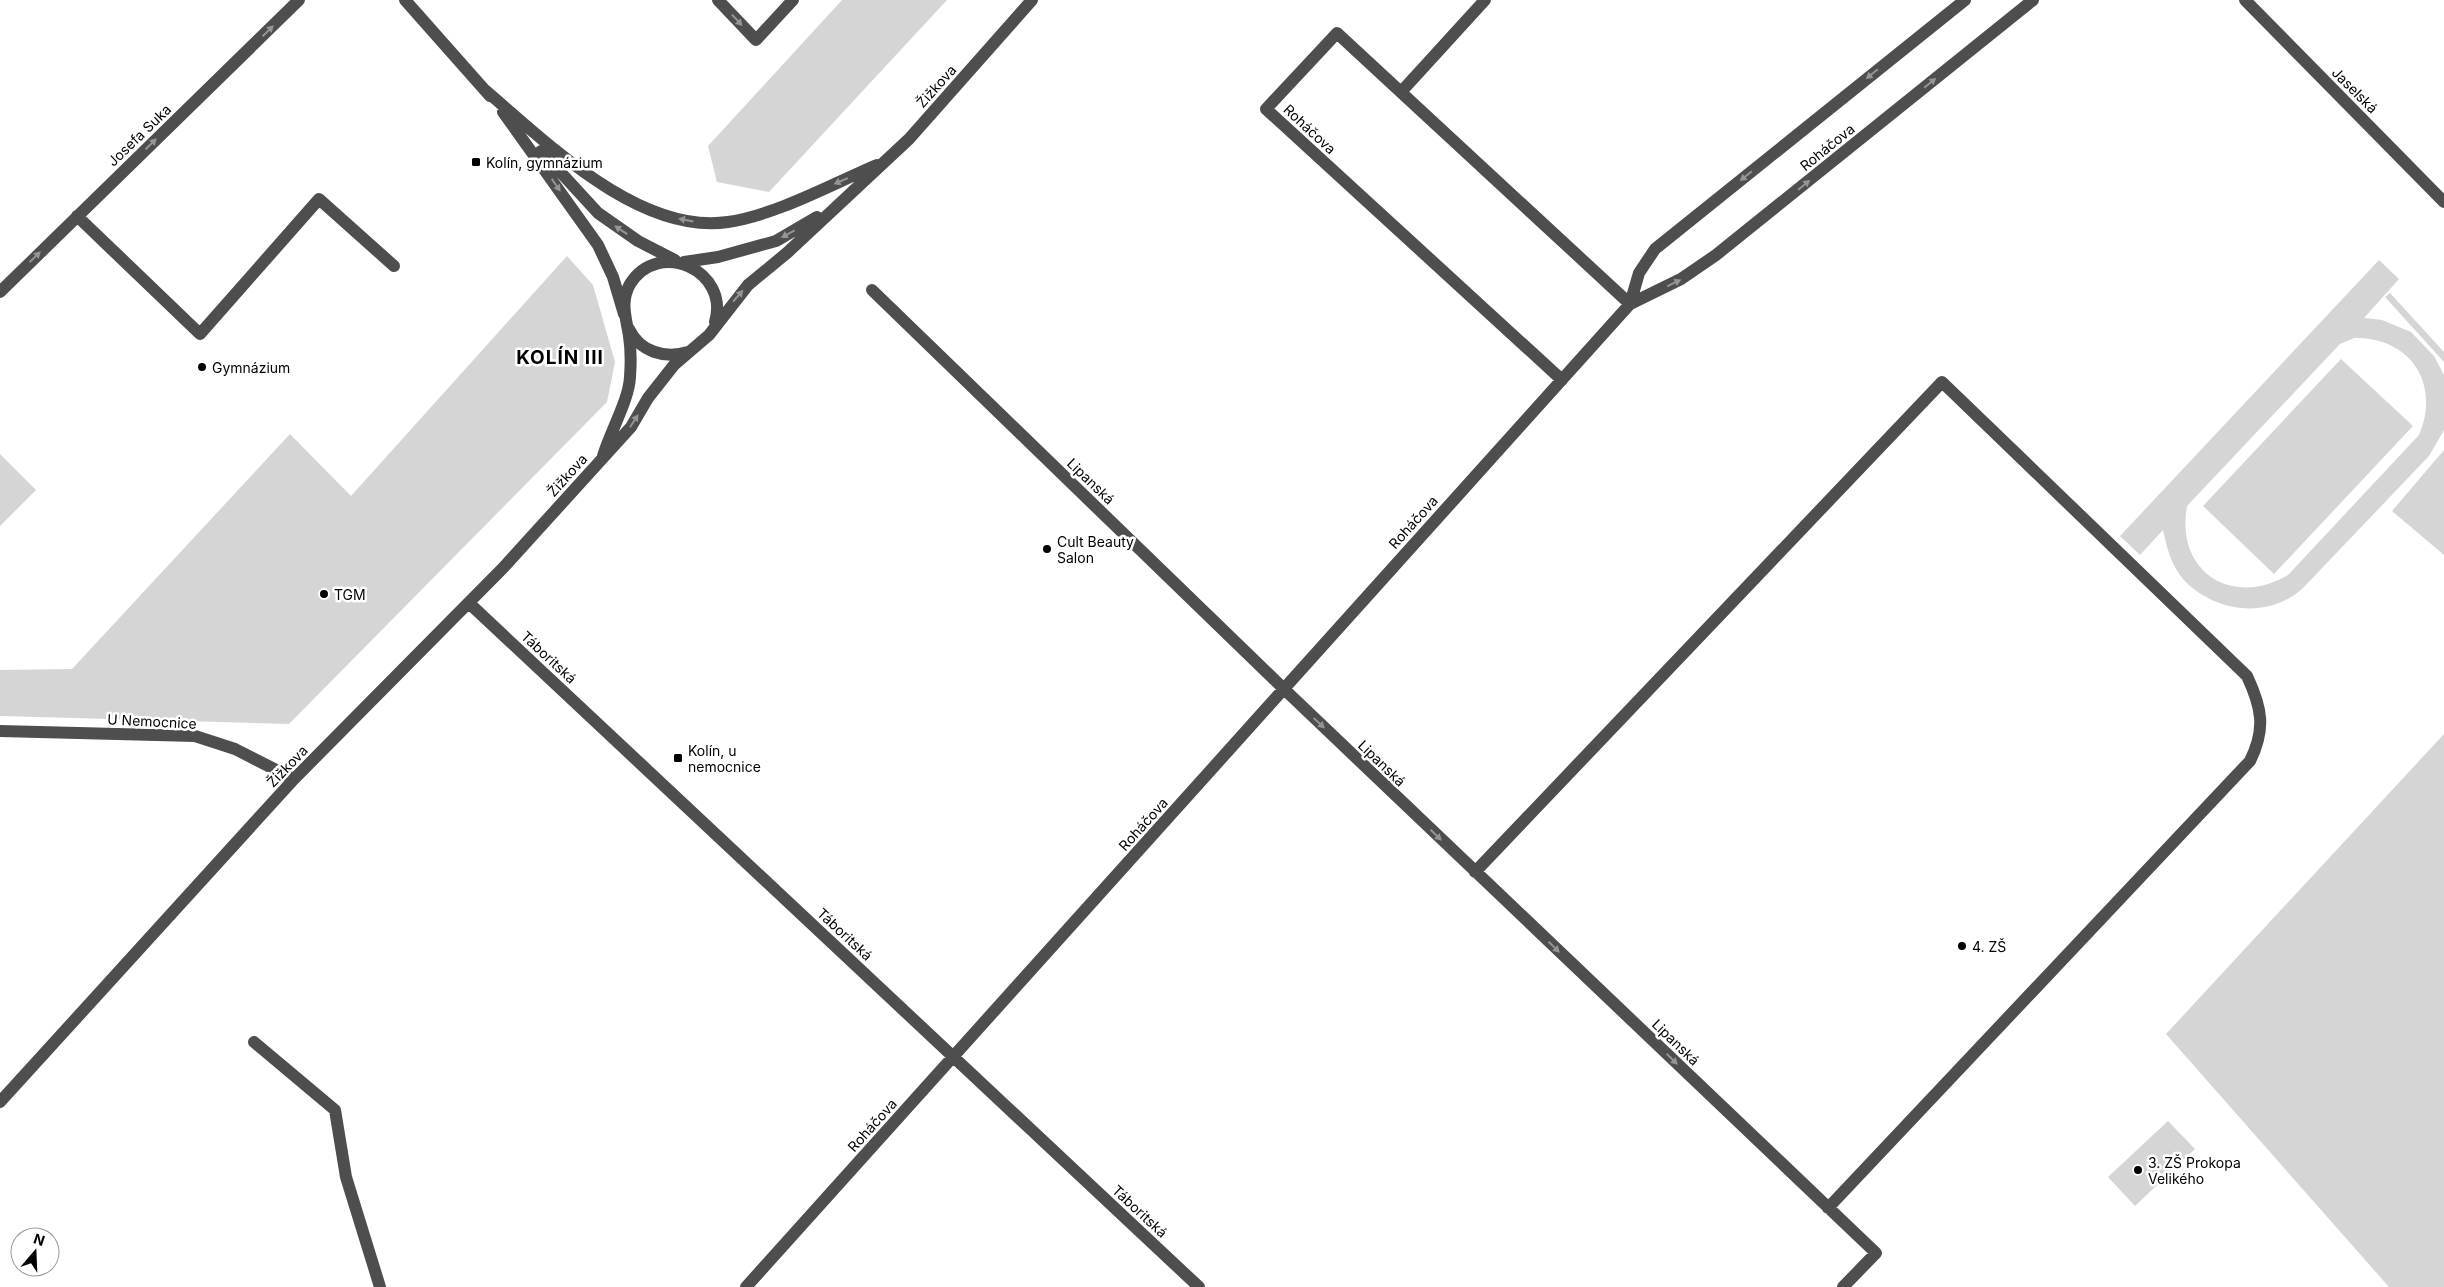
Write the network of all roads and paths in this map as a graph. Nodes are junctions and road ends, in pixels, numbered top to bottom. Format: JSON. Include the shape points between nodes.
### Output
{"nodes":[{"id":1,"x":299,"y":0,"type":"edge"},
{"id":2,"x":404,"y":0,"type":"edge"},
{"id":3,"x":718,"y":0,"type":"edge"},
{"id":4,"x":793,"y":0,"type":"edge"},
{"id":5,"x":1032,"y":0,"type":"edge"},
{"id":6,"x":1484,"y":0,"type":"edge"},
{"id":7,"x":1965,"y":0,"type":"edge"},
{"id":8,"x":2033,"y":0,"type":"edge"},
{"id":9,"x":2245,"y":0,"type":"edge"},
{"id":10,"x":485,"y":90,"type":"junction"},
{"id":11,"x":1400,"y":92,"type":"junction"},
{"id":12,"x":885,"y":161,"type":"junction"},
{"id":13,"x":857,"y":188,"type":"junction"},
{"id":14,"x":2444,"y":202,"type":"edge"},
{"id":15,"x":78,"y":216,"type":"junction"},
{"id":16,"x":679,"y":262,"type":"junction"},
{"id":17,"x":394,"y":266,"type":"dead end"},
{"id":18,"x":872,"y":290,"type":"dead end"},
{"id":19,"x":0,"y":292,"type":"edge"},
{"id":20,"x":1630,"y":304,"type":"junction"},
{"id":21,"x":625,"y":318,"type":"junction"},
{"id":22,"x":709,"y":335,"type":"junction"},
{"id":23,"x":699,"y":346,"type":"junction"},
{"id":24,"x":1562,"y":380,"type":"junction"},
{"id":25,"x":602,"y":458,"type":"junction"},
{"id":26,"x":470,"y":604,"type":"junction"},
{"id":27,"x":1284,"y":690,"type":"junction"},
{"id":28,"x":0,"y":731,"type":"edge"},
{"id":29,"x":294,"y":780,"type":"junction"},
{"id":30,"x":1476,"y":872,"type":"junction"},
{"id":31,"x":254,"y":1042,"type":"dead end"},
{"id":32,"x":954,"y":1056,"type":"junction"},
{"id":33,"x":0,"y":1102,"type":"edge"},
{"id":34,"x":1828,"y":1208,"type":"junction"},
{"id":35,"x":380,"y":1287,"type":"edge"},
{"id":36,"x":746,"y":1287,"type":"edge"},
{"id":37,"x":1199,"y":1287,"type":"edge"},
{"id":38,"x":1843,"y":1287,"type":"edge"}],
"edges":[{"from":15,"to":1,"type":"street","name":"Josefa Suka","one_way":true},
{"from":2,"to":10,"type":"street"},
{"from":3,"to":4,"type":"street","one_way":true,"via":[[756,40]]},
{"from":5,"to":12,"type":"street","name":"Žižkova"},
{"from":6,"to":11,"type":"street"},
{"from":7,"to":20,"type":"street","name":"Roháčova","one_way":true,"via":[[1655,249],[1639,273]]},
{"from":20,"to":8,"type":"street","name":"Roháčova","one_way":true,"via":[[1681,279],[1716,255]]},
{"from":9,"to":14,"type":"street","name":"Jaselská"},
{"from":12,"to":10,"type":"street","one_way":true,"via":[[751,217],[706,224],[686,221],[644,209],[620,196]]},
{"from":16,"to":10,"type":"street","one_way":true,"via":[[638,241],[598,213]]},
{"from":10,"to":21,"type":"street","one_way":true,"via":[[535,154],[598,245],[613,277]]},
{"from":11,"to":20,"type":"street","name":"Roháčova"},
{"from":11,"to":24,"type":"street","name":"Roháčova","via":[[1337,33],[1266,109]]},
{"from":12,"to":13,"type":"street","name":"Žižkova"},
{"from":13,"to":16,"type":"street","name":"Žižkova","one_way":true,"via":[[819,216],[776,241],[718,257]]},
{"from":22,"to":13,"type":"street","name":"Žižkova","one_way":true,"via":[[748,285]]},
{"from":15,"to":17,"type":"street","via":[[200,334],[319,199]]},
{"from":19,"to":15,"type":"street","name":"Josefa Suka","one_way":true},
{"from":16,"to":21,"type":"street","name":"Žižkova","via":[[650,266],[636,277],[625,296]]},
{"from":16,"to":22,"type":"street","name":"Žižkova","via":[[695,268],[713,288],[718,308]]},
{"from":18,"to":27,"type":"street","name":"Lipanská"},
{"from":20,"to":24,"type":"street","name":"Roháčova"},
{"from":21,"to":23,"type":"street","name":"Žižkova","via":[[638,342],[662,354],[680,354]]},
{"from":21,"to":25,"type":"street","name":"Žižkova","via":[[630,348],[630,381]]},
{"from":22,"to":23,"type":"street","name":"Žižkova"},
{"from":25,"to":23,"type":"street","name":"Žižkova","one_way":true,"via":[[631,427],[648,398],[674,365]]},
{"from":24,"to":27,"type":"street","name":"Roháčova"},
{"from":25,"to":26,"type":"street","name":"Žižkova"},
{"from":26,"to":29,"type":"street","name":"Žižkova"},
{"from":26,"to":32,"type":"street","name":"Táboritská"},
{"from":27,"to":30,"type":"street","name":"Lipanská","one_way":true},
{"from":27,"to":32,"type":"street","name":"Roháčova"},
{"from":28,"to":29,"type":"street","name":"U Nemocnice","via":[[195,736],[236,750]]},
{"from":29,"to":33,"type":"street","name":"Žižkova"},
{"from":30,"to":34,"type":"street","name":"Lipanská","one_way":true},
{"from":30,"to":34,"type":"street","via":[[1942,382],[2247,676],[2261,715],[2260,732],[2250,760]]},
{"from":31,"to":35,"type":"street","via":[[335,1110],[346,1177]]},
{"from":32,"to":36,"type":"street","name":"Roháčova"},
{"from":32,"to":37,"type":"street","name":"Táboritská"},
{"from":34,"to":38,"type":"street","name":"Lipanská","via":[[1876,1253]]}]}
